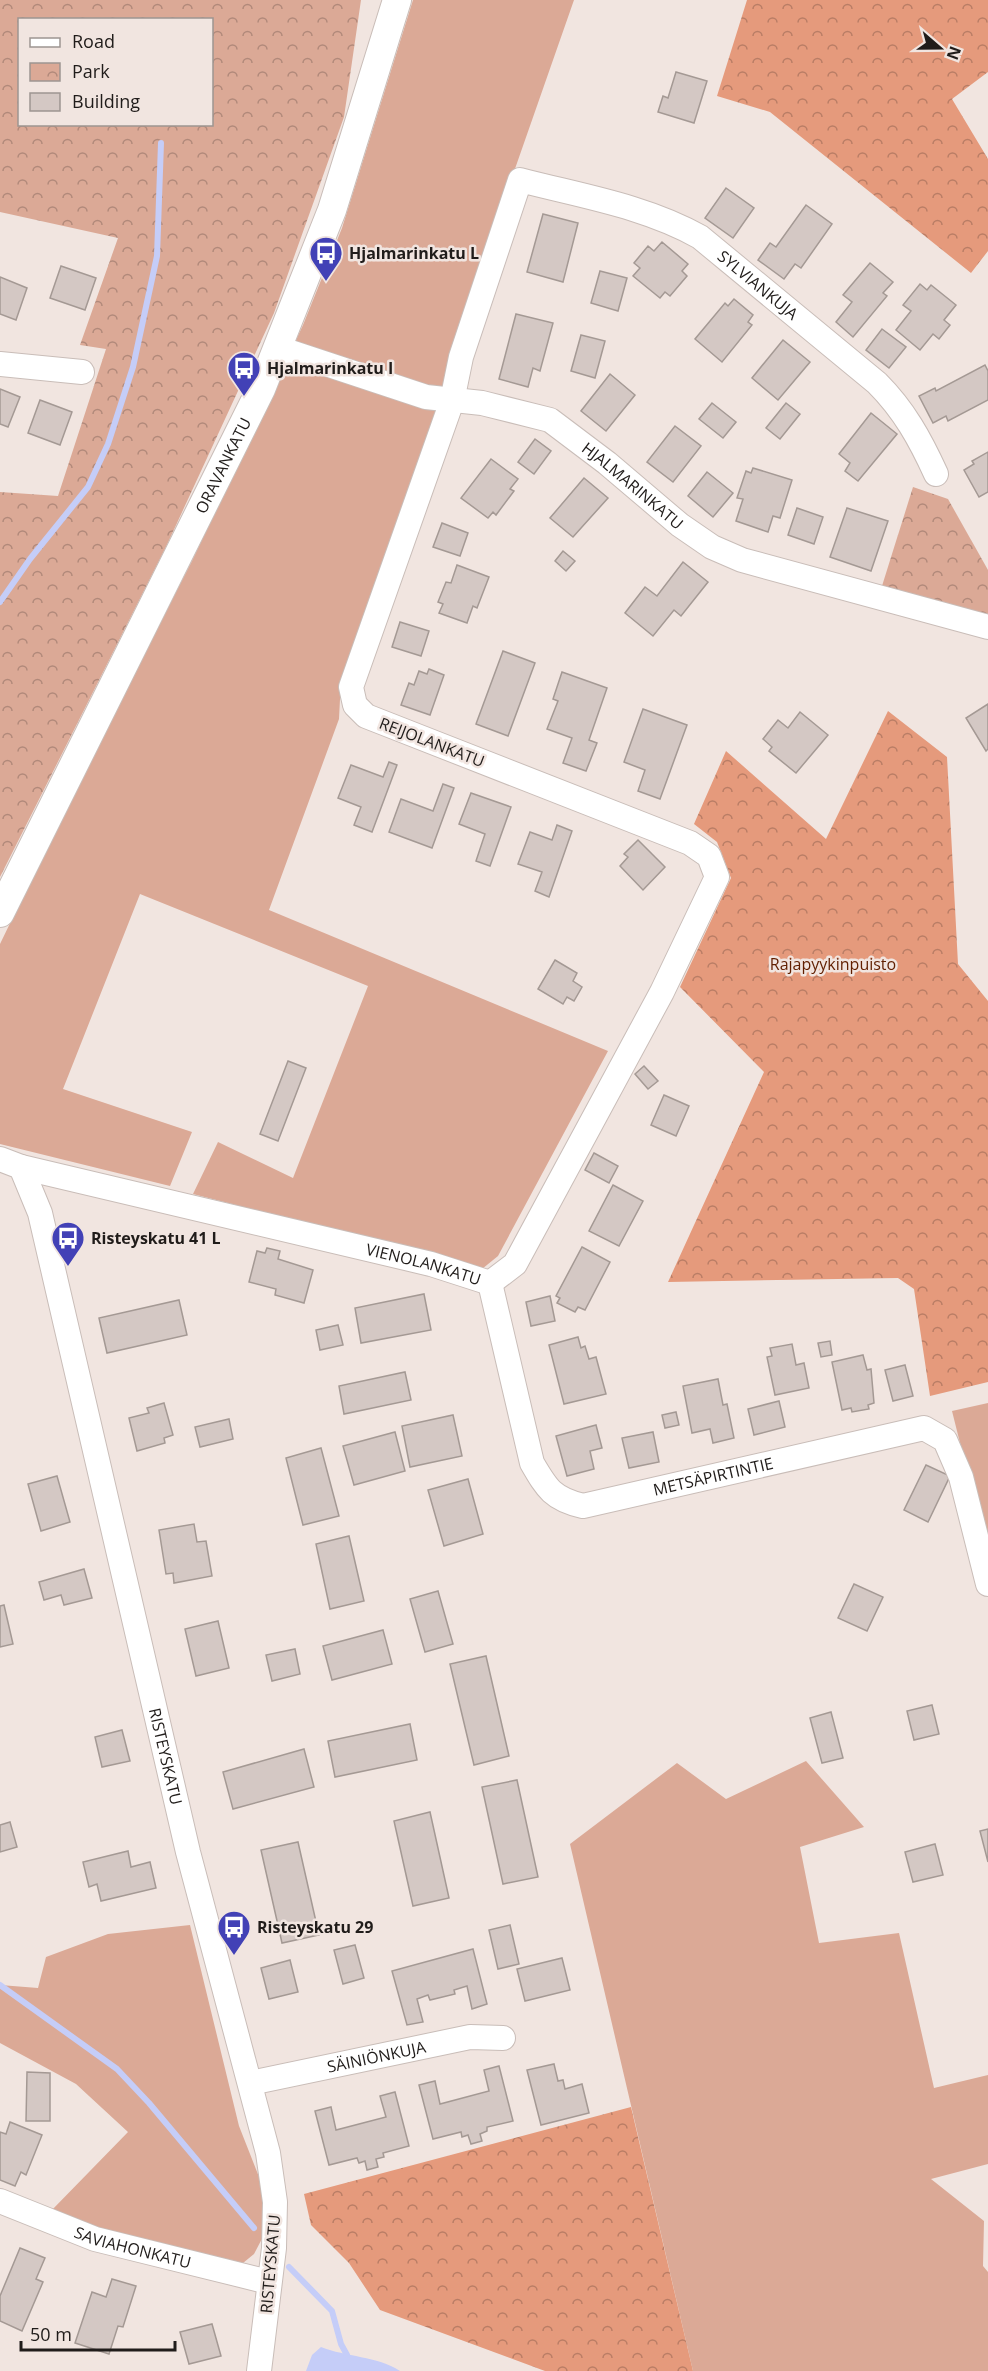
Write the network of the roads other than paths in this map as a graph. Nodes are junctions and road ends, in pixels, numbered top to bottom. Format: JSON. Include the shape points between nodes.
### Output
{"nodes":[{"id":1,"x":397,"y":0,"type":"edge"},
{"id":2,"x":520,"y":180,"type":"joint"},
{"id":3,"x":278,"y":348,"type":"junction"},
{"id":4,"x":0,"y":364,"type":"edge"},
{"id":5,"x":82,"y":372,"type":"dead end"},
{"id":6,"x":452,"y":401,"type":"junction"},
{"id":7,"x":936,"y":474,"type":"dead end"},
{"id":8,"x":988,"y":627,"type":"edge"},
{"id":9,"x":710,"y":856,"type":"joint"},
{"id":10,"x":0,"y":913,"type":"edge"},
{"id":11,"x":10,"y":1163,"type":"edge"},
{"id":12,"x":490,"y":1283,"type":"junction"},
{"id":13,"x":988,"y":1584,"type":"edge"},
{"id":14,"x":502,"y":2038,"type":"dead end"},
{"id":15,"x":250,"y":2084,"type":"junction"},
{"id":16,"x":0,"y":2201,"type":"edge"},
{"id":17,"x":269,"y":2282,"type":"junction"},
{"id":18,"x":259,"y":2371,"type":"edge"}],
"edges":[{"from":1,"to":3,"type":"street","name":"ORAVANKATU","via":[[332,210]]},
{"from":2,"to":6,"type":"street","name":"REIJOLANKATU","via":[[461,357]]},
{"from":2,"to":7,"type":"street","name":"SYLVIANKUJA","via":[[638,210],[674,222],[700,237],[878,382],[919,436]]},
{"from":3,"to":6,"type":"street","name":"HJALMARINKATU","via":[[426,398]]},
{"from":3,"to":10,"type":"street","name":"ORAVANKATU","via":[[238,438]]},
{"from":4,"to":5,"type":"street"},
{"from":6,"to":8,"type":"street","name":"HJALMARINKATU","via":[[518,410],[550,420],[680,525],[722,552]]},
{"from":6,"to":9,"type":"street","name":"REIJOLANKATU","via":[[351,687],[355,705],[366,716],[603,807],[690,843]]},
{"from":9,"to":12,"type":"street","name":"VIENOLANKATU","via":[[717,877],[662,992],[515,1264]]},
{"from":11,"to":12,"type":"street","name":"VIENOLANKATU","via":[[431,1264]]},
{"from":11,"to":15,"type":"street","name":"RISTEYSKATU","via":[[40,1213],[188,1852]]},
{"from":12,"to":13,"type":"street","name":"METSÄPIRTINTIE","via":[[532,1463],[546,1488],[563,1501],[583,1506],[924,1428],[945,1440],[961,1477]]},
{"from":14,"to":15,"type":"street","name":"SÄINIÖNKUJA","via":[[470,2037]]},
{"from":15,"to":17,"type":"street","name":"RISTEYSKATU","via":[[268,2153],[275,2202]]},
{"from":16,"to":17,"type":"street","name":"SAVIAHONKATU","via":[[95,2239]]},
{"from":17,"to":18,"type":"street","name":"RISTEYSKATU"}]}
